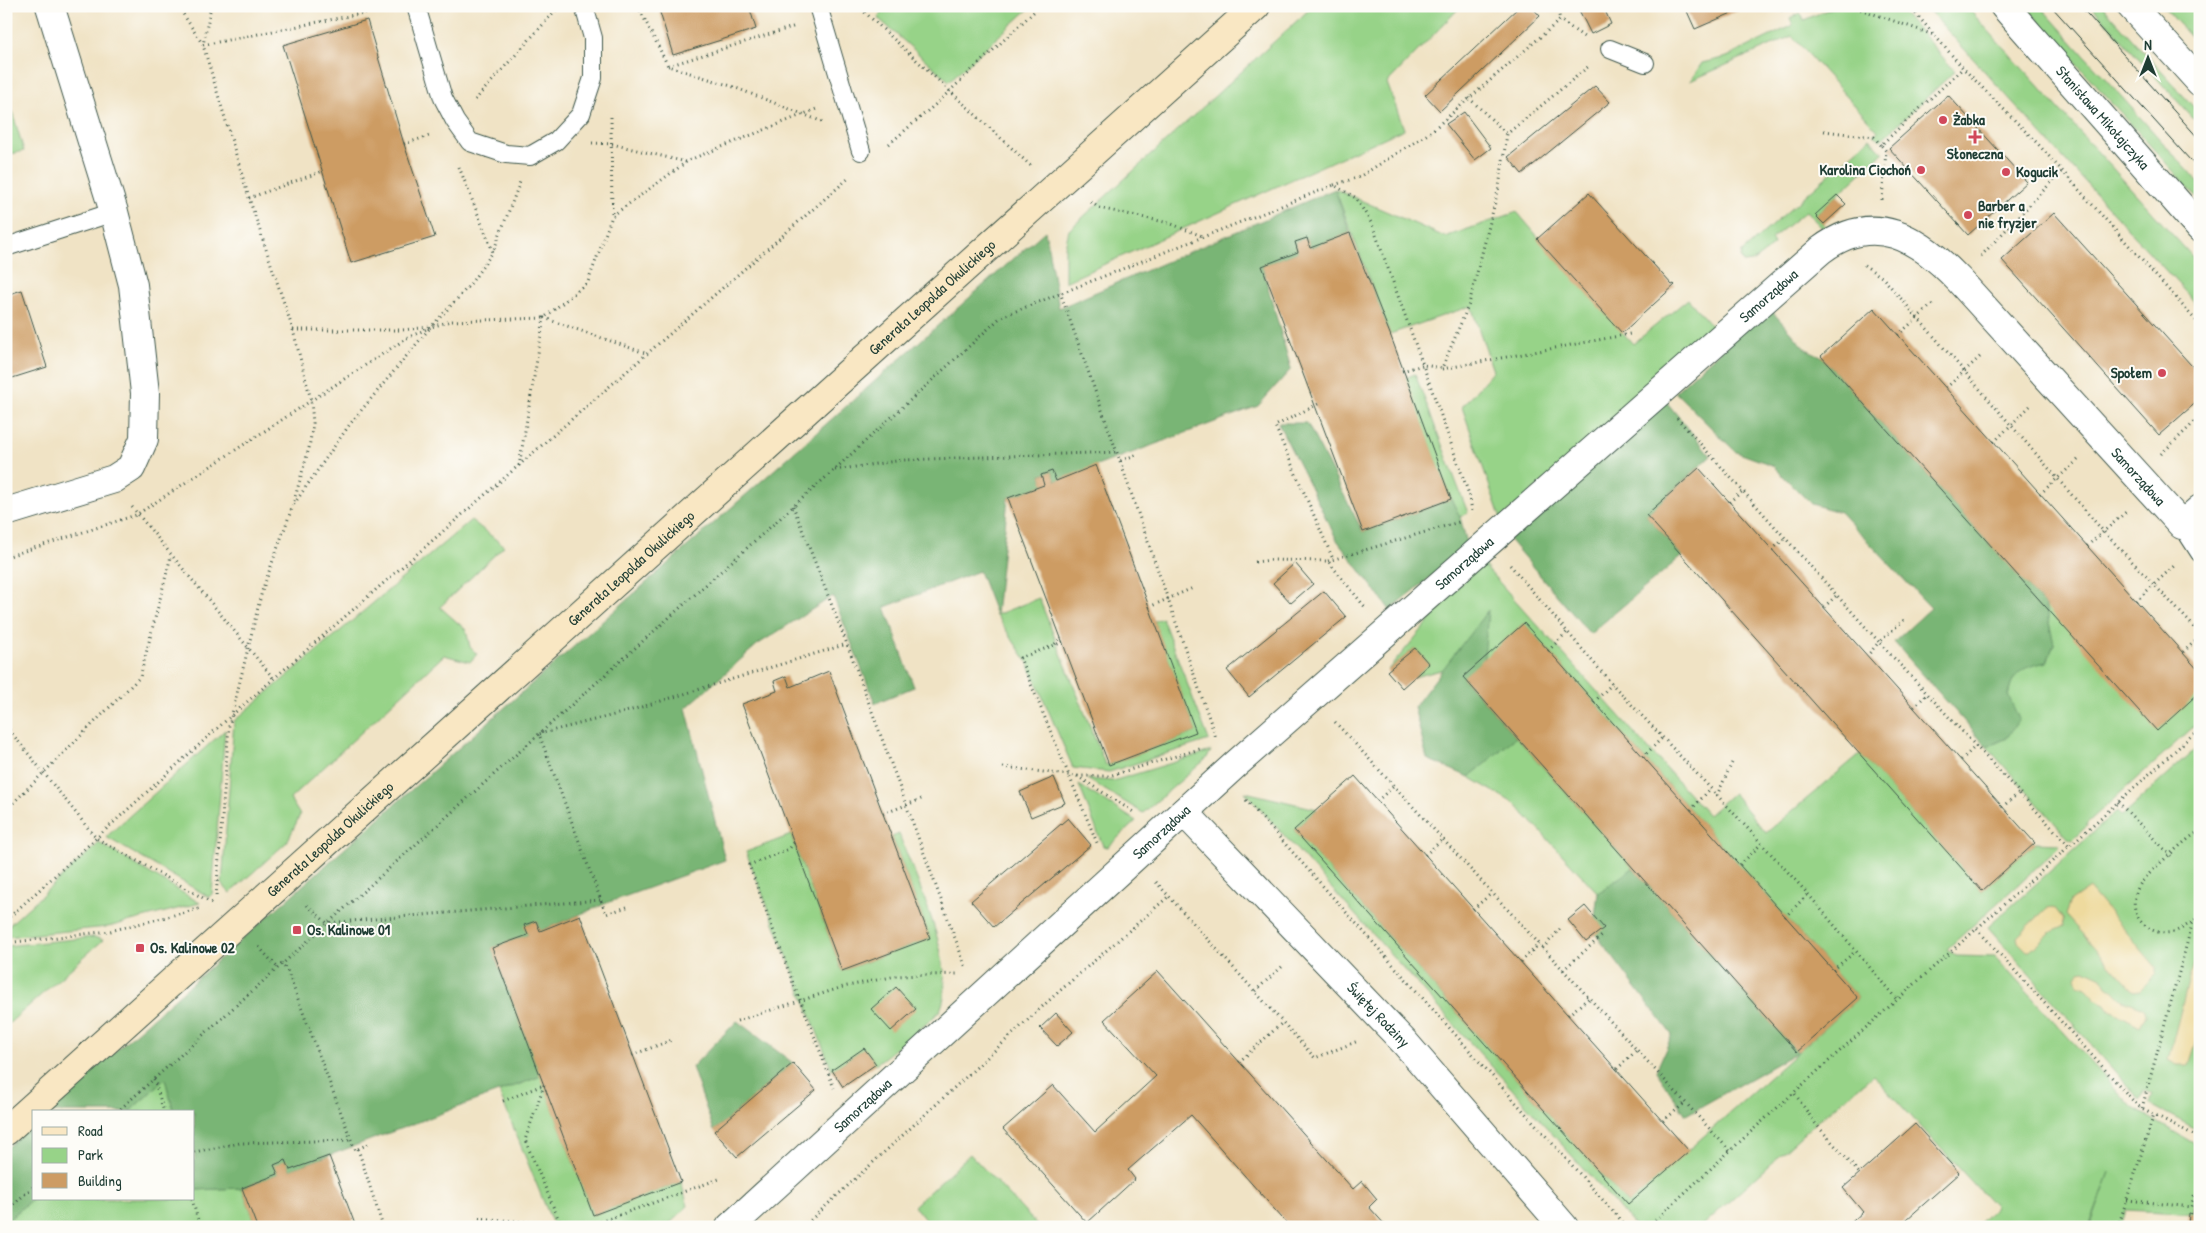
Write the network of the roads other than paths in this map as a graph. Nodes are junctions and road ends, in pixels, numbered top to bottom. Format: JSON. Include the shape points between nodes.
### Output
{"nodes":[{"id":1,"x":50,"y":6,"type":"edge"},
{"id":2,"x":430,"y":6,"type":"edge"},
{"id":3,"x":584,"y":6,"type":"edge"},
{"id":4,"x":1256,"y":6,"type":"edge"},
{"id":5,"x":2004,"y":6,"type":"edge"},
{"id":6,"x":2131,"y":6,"type":"edge"},
{"id":7,"x":820,"y":12,"type":"edge"},
{"id":8,"x":418,"y":14,"type":"edge"},
{"id":9,"x":1610,"y":49,"type":"road end"},
{"id":10,"x":1645,"y":64,"type":"dead end"},
{"id":11,"x":2200,"y":82,"type":"edge"},
{"id":12,"x":858,"y":143,"type":"road end"},
{"id":13,"x":114,"y":212,"type":"junction"},
{"id":14,"x":2200,"y":228,"type":"edge"},
{"id":15,"x":6,"y":247,"type":"edge"},
{"id":16,"x":6,"y":512,"type":"edge"},
{"id":17,"x":2191,"y":517,"type":"edge"},
{"id":18,"x":2200,"y":553,"type":"edge"},
{"id":19,"x":1184,"y":812,"type":"junction"},
{"id":20,"x":6,"y":1131,"type":"edge"},
{"id":21,"x":730,"y":1227,"type":"edge"},
{"id":22,"x":1564,"y":1227,"type":"edge"}],
"edges":[{"from":1,"to":13,"type":"street"},
{"from":2,"to":8,"type":"lane"},
{"from":3,"to":8,"type":"lane","via":[[593,38],[593,78],[581,114],[556,141],[530,156],[506,154],[470,142],[443,98]]},
{"from":4,"to":20,"type":"main road","name":"Generała Leopolda Okulickiego"},
{"from":5,"to":14,"type":"street","name":"Stanisława Mikołajczyka"},
{"from":6,"to":11,"type":"street"},
{"from":7,"to":12,"type":"lane"},
{"from":9,"to":10,"type":"lane"},
{"from":13,"to":15,"type":"lane"},
{"from":13,"to":16,"type":"street","via":[[133,285],[145,393],[144,439],[131,468],[114,479]]},
{"from":17,"to":18,"type":"lane"},
{"from":17,"to":19,"type":"street","name":"Samorządowa","via":[[1942,262],[1898,235],[1879,231],[1850,234],[1821,250]]},
{"from":19,"to":21,"type":"street","name":"Samorządowa"},
{"from":19,"to":22,"type":"street","name":"Świętej Rodziny","via":[[1405,1043]]}]}
